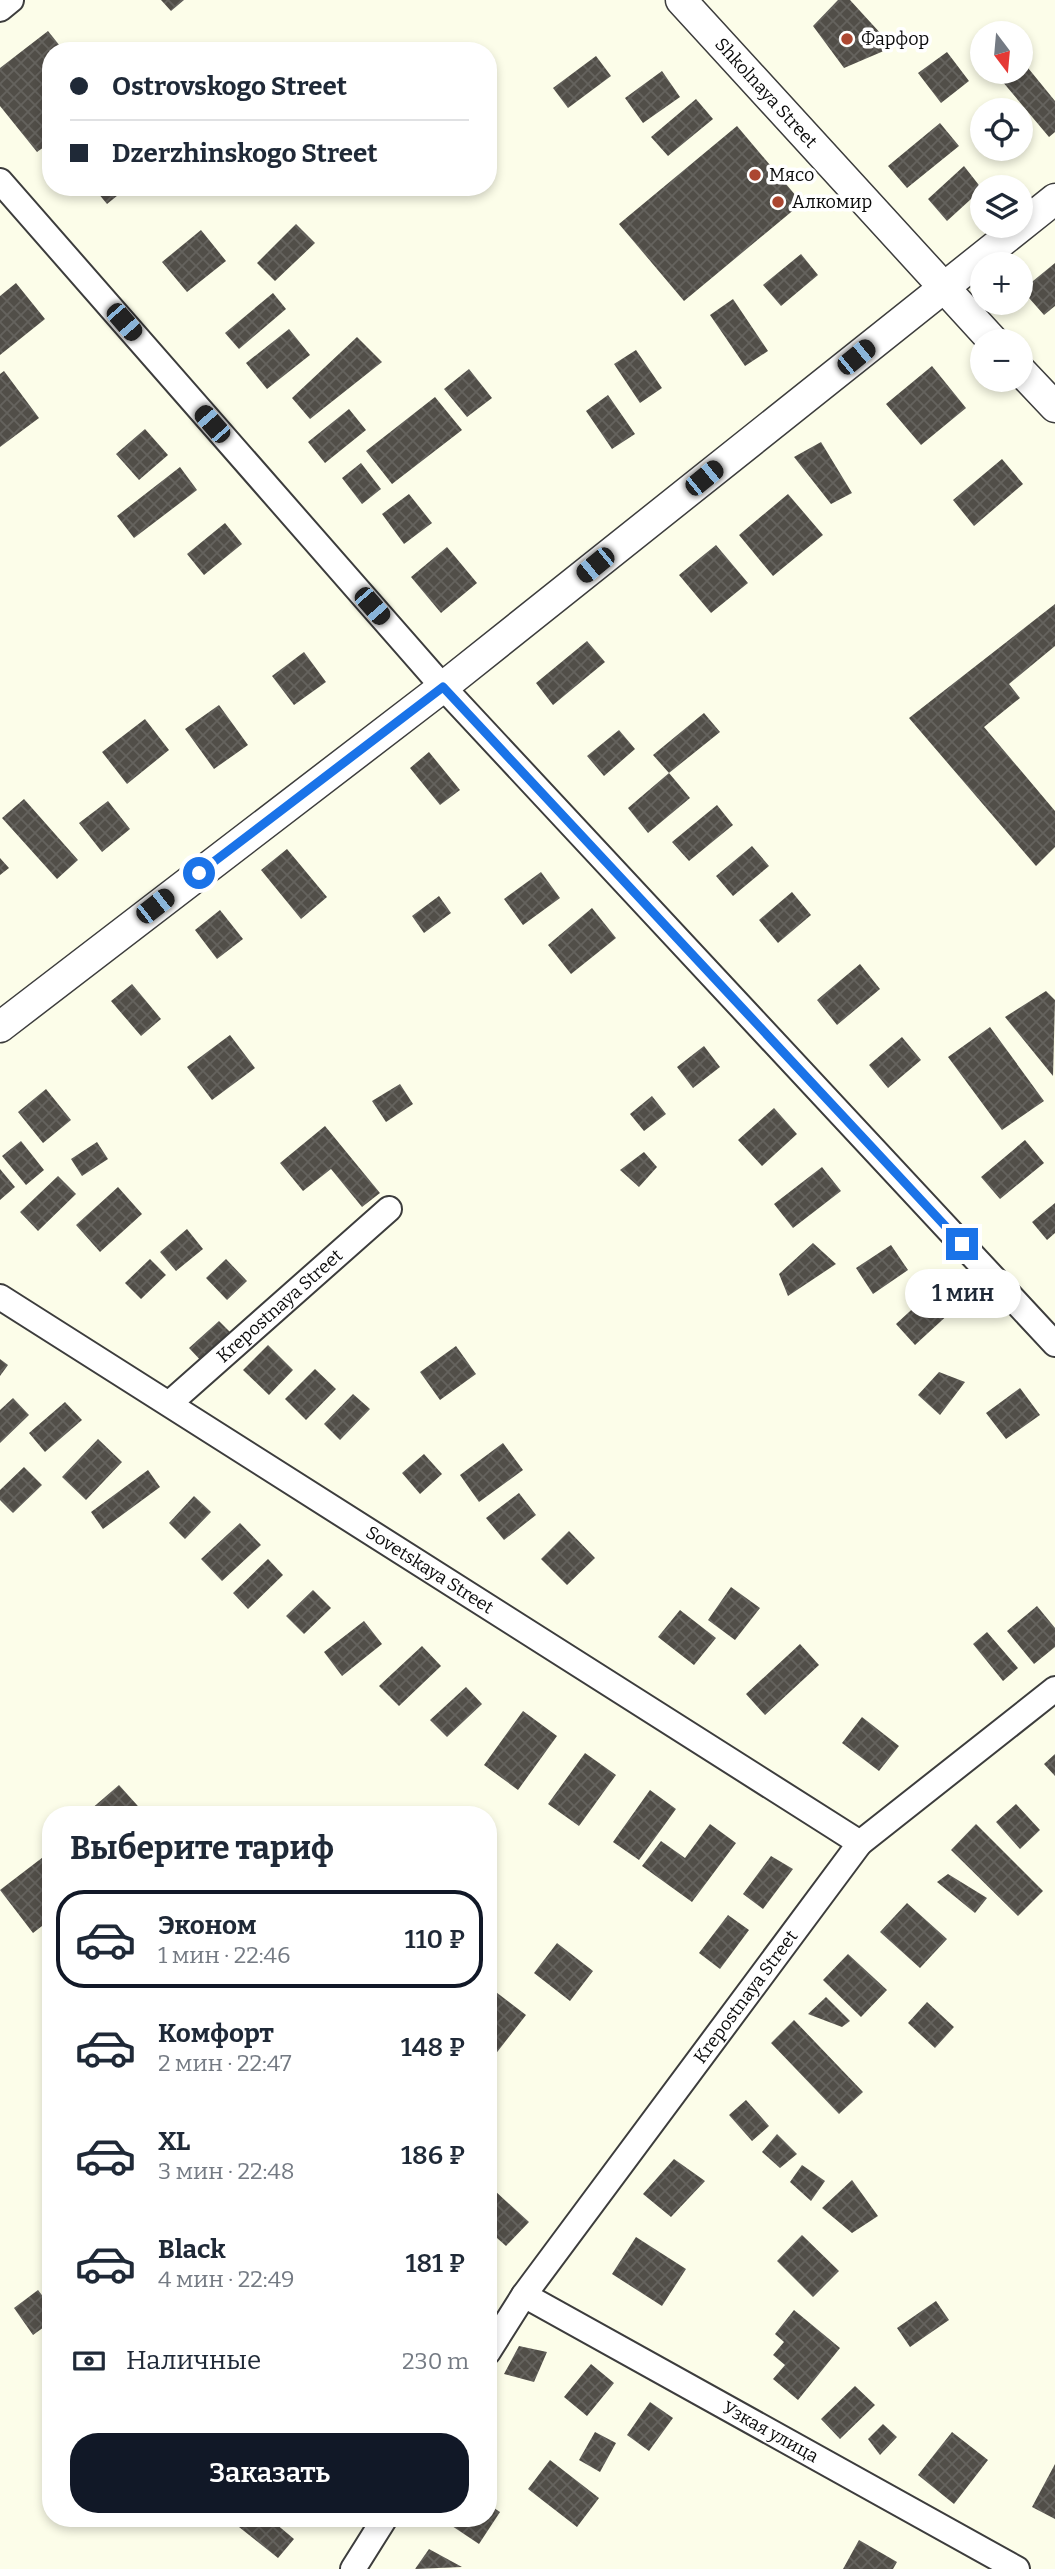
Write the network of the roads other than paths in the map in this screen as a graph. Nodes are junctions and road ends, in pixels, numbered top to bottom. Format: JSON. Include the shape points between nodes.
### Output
{"nodes":[{"id":1,"x":11,"y":0,"type":"edge"},
{"id":2,"x":681,"y":0,"type":"edge"},
{"id":3,"x":0,"y":9,"type":"edge"},
{"id":4,"x":0,"y":181,"type":"edge"},
{"id":5,"x":1055,"y":199,"type":"edge"},
{"id":6,"x":943,"y":287,"type":"junction"},
{"id":7,"x":982,"y":329,"type":"edge"},
{"id":8,"x":1033,"y":384,"type":"edge"},
{"id":9,"x":1055,"y":407,"type":"edge"},
{"id":10,"x":443,"y":687,"type":"junction"},
{"id":11,"x":0,"y":1027,"type":"edge"},
{"id":12,"x":389,"y":1209,"type":"dead end"},
{"id":13,"x":0,"y":1297,"type":"edge"},
{"id":14,"x":1055,"y":1344,"type":"edge"},
{"id":15,"x":171,"y":1402,"type":"junction"},
{"id":16,"x":1055,"y":1689,"type":"edge"},
{"id":17,"x":860,"y":1843,"type":"junction"},
{"id":18,"x":524,"y":2295,"type":"junction"},
{"id":19,"x":497,"y":2338,"type":"edge"},
{"id":20,"x":379,"y":2527,"type":"edge"},
{"id":21,"x":353,"y":2569,"type":"edge"},
{"id":22,"x":1017,"y":2569,"type":"edge"}],
"edges":[{"from":1,"to":3,"type":"street"},
{"from":2,"to":6,"type":"street","name":"Shkolnaya Street"},
{"from":4,"to":10,"type":"street"},
{"from":5,"to":6,"type":"street"},
{"from":6,"to":7,"type":"street","name":"Shkolnaya Street"},
{"from":6,"to":10,"type":"street"},
{"from":8,"to":9,"type":"street"},
{"from":10,"to":11,"type":"street"},
{"from":10,"to":14,"type":"street"},
{"from":12,"to":15,"type":"street","name":"Krepostnaya Street"},
{"from":13,"to":15,"type":"street","name":"Sovetskaya Street"},
{"from":15,"to":17,"type":"street","name":"Sovetskaya Street"},
{"from":16,"to":17,"type":"street","name":"Krepostnaya Street"},
{"from":17,"to":18,"type":"street","name":"Krepostnaya Street"},
{"from":18,"to":19,"type":"street","name":"Krepostnaya Street"},
{"from":18,"to":22,"type":"street","name":"Узкая улица"},
{"from":20,"to":21,"type":"street"}]}
